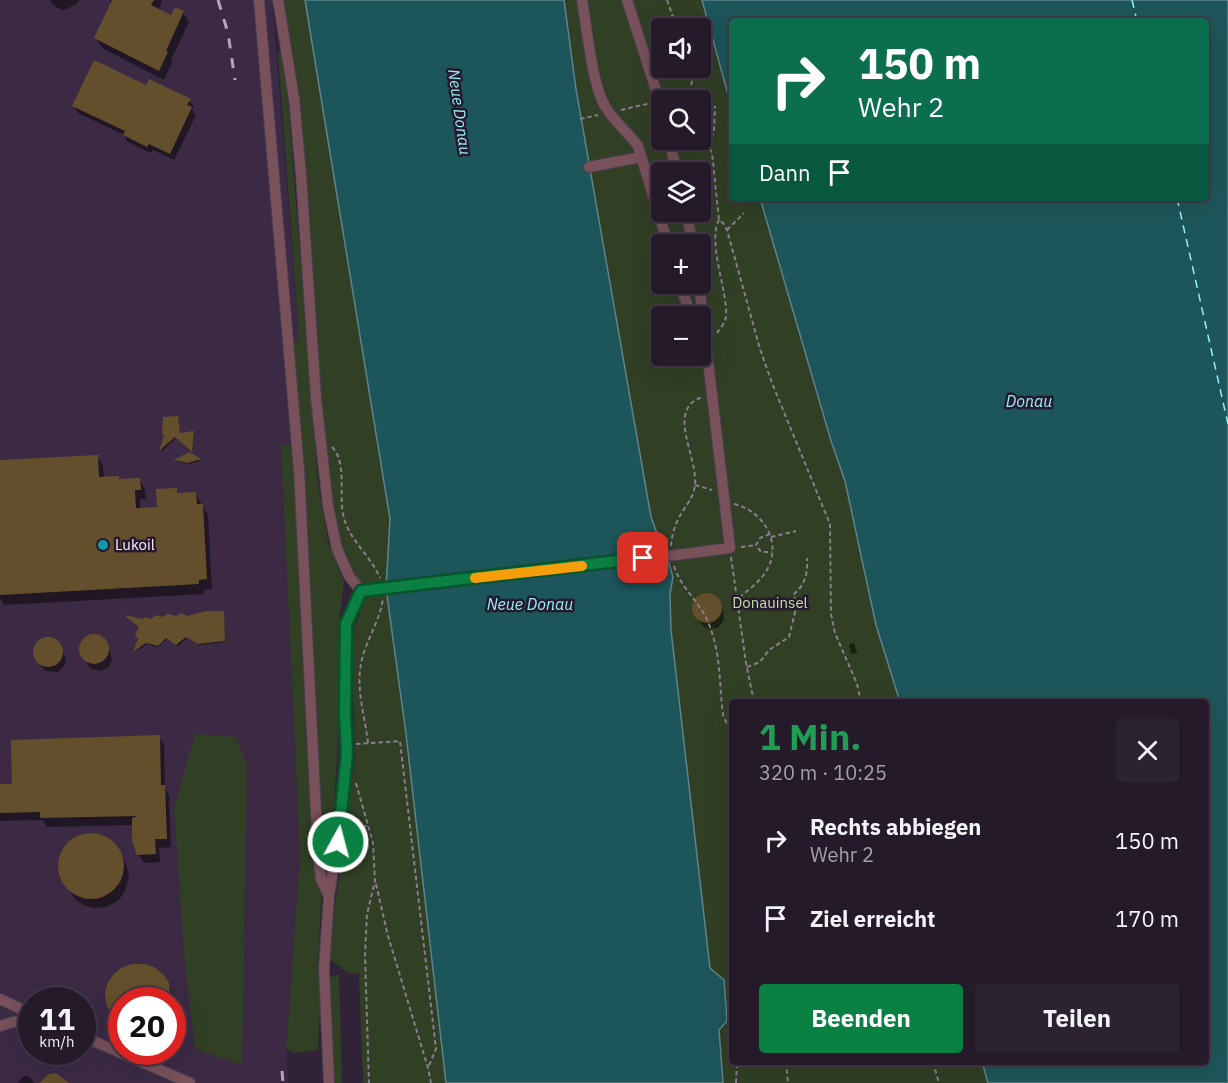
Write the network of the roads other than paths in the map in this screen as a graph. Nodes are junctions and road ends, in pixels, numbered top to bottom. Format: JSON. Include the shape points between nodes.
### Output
{"nodes":[{"id":1,"x":259,"y":0,"type":"edge"},
{"id":2,"x":278,"y":0,"type":"edge"},
{"id":3,"x":582,"y":0,"type":"edge"},
{"id":4,"x":627,"y":0,"type":"edge"},
{"id":5,"x":656,"y":90,"type":"edge"},
{"id":6,"x":641,"y":158,"type":"junction"},
{"id":7,"x":589,"y":167,"type":"dead end"},
{"id":8,"x":665,"y":234,"type":"edge"},
{"id":9,"x":707,"y":366,"type":"edge"},
{"id":10,"x":361,"y":591,"type":"junction"},
{"id":11,"x":330,"y":896,"type":"junction"},
{"id":12,"x":0,"y":999,"type":"edge"},
{"id":13,"x":18,"y":1007,"type":"edge"},
{"id":14,"x":18,"y":1021,"type":"edge"},
{"id":15,"x":0,"y":1026,"type":"edge"},
{"id":16,"x":96,"y":1042,"type":"edge"},
{"id":17,"x":190,"y":1083,"type":"edge"},
{"id":18,"x":329,"y":1083,"type":"edge"}],
"edges":[{"from":1,"to":11,"type":"street","via":[[298,470],[318,853],[321,879]]},
{"from":2,"to":10,"type":"street","via":[[294,98],[328,506],[337,549]]},
{"from":3,"to":6,"type":"street","via":[[598,92],[609,112],[638,146]]},
{"from":4,"to":5,"type":"street"},
{"from":6,"to":7,"type":"street"},
{"from":6,"to":8,"type":"street"},
{"from":9,"to":10,"type":"street","bridge":true,"via":[[730,548]]},
{"from":10,"to":11,"type":"street","via":[[346,624],[347,745]]},
{"from":11,"to":18,"type":"street","via":[[324,968]]},
{"from":12,"to":13,"type":"street"},
{"from":14,"to":15,"type":"street"},
{"from":16,"to":17,"type":"street"}]}
